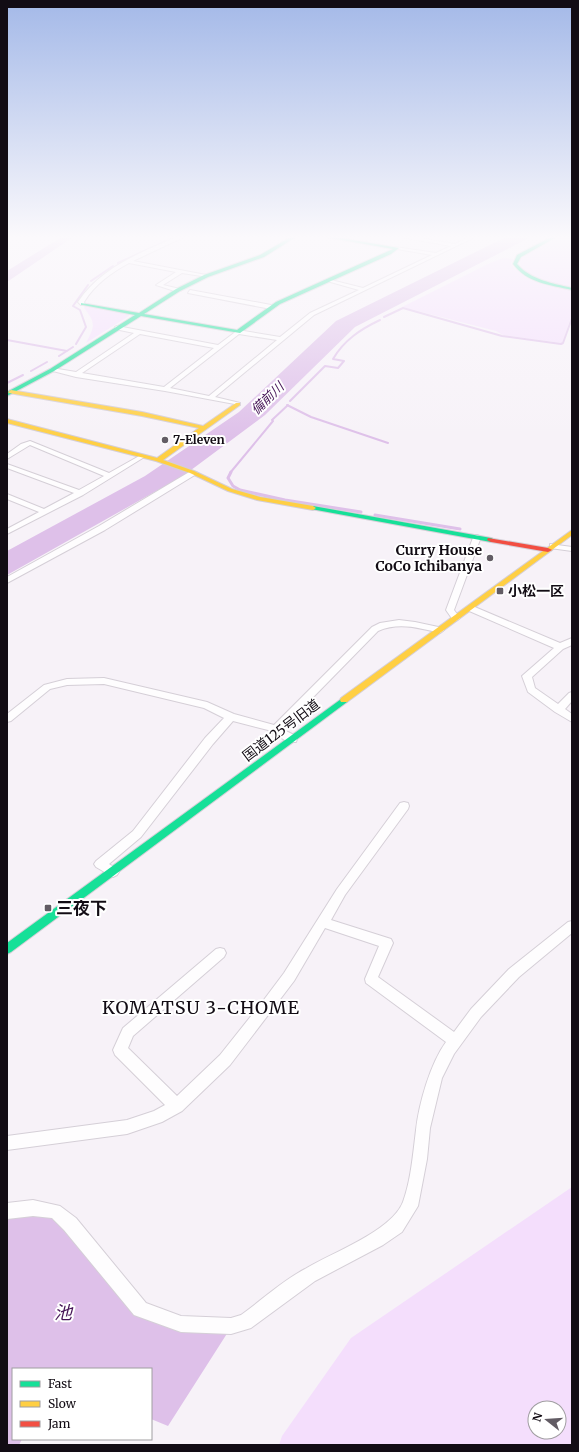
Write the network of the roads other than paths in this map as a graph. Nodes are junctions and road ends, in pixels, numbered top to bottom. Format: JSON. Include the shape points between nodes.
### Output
{"nodes":[{"id":1,"x":157,"y":303,"type":"edge"},
{"id":2,"x":248,"y":303,"type":"edge"},
{"id":3,"x":280,"y":303,"type":"edge"},
{"id":4,"x":334,"y":303,"type":"edge"},
{"id":5,"x":82,"y":304,"type":"edge"},
{"id":6,"x":271,"y":307,"type":"junction"},
{"id":7,"x":139,"y":314,"type":"junction"},
{"id":8,"x":117,"y":328,"type":"junction"},
{"id":9,"x":139,"y":332,"type":"junction"},
{"id":10,"x":238,"y":332,"type":"junction"},
{"id":11,"x":280,"y":339,"type":"junction"},
{"id":12,"x":218,"y":347,"type":"junction"},
{"id":13,"x":52,"y":370,"type":"junction"},
{"id":14,"x":76,"y":375,"type":"junction"},
{"id":15,"x":165,"y":389,"type":"junction"},
{"id":16,"x":9,"y":393,"type":"edge"},
{"id":17,"x":210,"y":398,"type":"junction"},
{"id":18,"x":238,"y":404,"type":"joint"},
{"id":19,"x":7,"y":422,"type":"edge"},
{"id":20,"x":205,"y":428,"type":"junction"},
{"id":21,"x":143,"y":456,"type":"junction"},
{"id":22,"x":7,"y":457,"type":"edge"},
{"id":23,"x":160,"y":461,"type":"junction"},
{"id":24,"x":7,"y":466,"type":"edge"},
{"id":25,"x":193,"y":472,"type":"junction"},
{"id":26,"x":110,"y":476,"type":"junction"},
{"id":27,"x":80,"y":493,"type":"junction"},
{"id":28,"x":9,"y":498,"type":"edge"},
{"id":29,"x":44,"y":512,"type":"junction"},
{"id":30,"x":7,"y":532,"type":"edge"},
{"id":31,"x":572,"y":532,"type":"edge"},
{"id":32,"x":477,"y":537,"type":"junction"},
{"id":33,"x":550,"y":548,"type":"junction"},
{"id":34,"x":572,"y":550,"type":"edge"},
{"id":35,"x":7,"y":580,"type":"edge"},
{"id":36,"x":470,"y":608,"type":"junction"},
{"id":37,"x":456,"y":618,"type":"junction"},
{"id":38,"x":440,"y":630,"type":"junction"},
{"id":39,"x":572,"y":641,"type":"edge"},
{"id":40,"x":560,"y":647,"type":"junction"},
{"id":41,"x":572,"y":695,"type":"edge"},
{"id":42,"x":558,"y":710,"type":"junction"},
{"id":43,"x":230,"y":717,"type":"junction"},
{"id":44,"x":7,"y":719,"type":"edge"},
{"id":45,"x":572,"y":719,"type":"edge"},
{"id":46,"x":275,"y":730,"type":"junction"},
{"id":47,"x":292,"y":739,"type":"junction"},
{"id":48,"x":404,"y":806,"type":"dead end"},
{"id":49,"x":113,"y":872,"type":"junction"},
{"id":50,"x":322,"y":922,"type":"junction"},
{"id":51,"x":572,"y":926,"type":"edge"},
{"id":52,"x":7,"y":949,"type":"edge"},
{"id":53,"x":220,"y":953,"type":"dead end"},
{"id":54,"x":455,"y":1041,"type":"junction"},
{"id":55,"x":177,"y":1106,"type":"junction"},
{"id":56,"x":7,"y":1143,"type":"edge"},
{"id":57,"x":7,"y":1211,"type":"edge"}],
"edges":[{"from":1,"to":7,"type":"street"},
{"from":2,"to":6,"type":"street"},
{"from":3,"to":6,"type":"street"},
{"from":4,"to":11,"type":"street","via":[[312,314]]},
{"from":5,"to":7,"type":"street"},
{"from":6,"to":10,"type":"street"},
{"from":7,"to":8,"type":"street"},
{"from":7,"to":10,"type":"street"},
{"from":8,"to":9,"type":"street"},
{"from":8,"to":13,"type":"street"},
{"from":9,"to":12,"type":"street"},
{"from":9,"to":14,"type":"street"},
{"from":10,"to":11,"type":"street"},
{"from":10,"to":12,"type":"street"},
{"from":11,"to":17,"type":"street"},
{"from":12,"to":15,"type":"street"},
{"from":13,"to":14,"type":"street"},
{"from":13,"to":16,"type":"street"},
{"from":14,"to":15,"type":"street"},
{"from":15,"to":17,"type":"street"},
{"from":16,"to":20,"type":"street"},
{"from":17,"to":18,"type":"street"},
{"from":18,"to":20,"type":"street"},
{"from":19,"to":21,"type":"street"},
{"from":20,"to":23,"type":"street"},
{"from":21,"to":23,"type":"street"},
{"from":21,"to":26,"type":"street"},
{"from":22,"to":26,"type":"street","via":[[30,443]]},
{"from":23,"to":25,"type":"street"},
{"from":24,"to":27,"type":"street"},
{"from":25,"to":32,"type":"street","via":[[230,490],[259,499]]},
{"from":25,"to":35,"type":"street","via":[[102,528]]},
{"from":26,"to":27,"type":"street"},
{"from":27,"to":29,"type":"street"},
{"from":28,"to":29,"type":"street"},
{"from":29,"to":30,"type":"street"},
{"from":31,"to":33,"type":"street","name":"国道125号旧道"},
{"from":32,"to":33,"type":"street"},
{"from":32,"to":37,"type":"street","via":[[450,610]]},
{"from":33,"to":34,"type":"street"},
{"from":33,"to":36,"type":"street","name":"国道125号旧道"},
{"from":36,"to":37,"type":"street","name":"国道125号旧道"},
{"from":36,"to":40,"type":"street"},
{"from":37,"to":38,"type":"street","name":"国道125号旧道"},
{"from":38,"to":46,"type":"street","via":[[397,622],[386,623],[375,629]]},
{"from":38,"to":47,"type":"street","name":"国道125号旧道"},
{"from":39,"to":40,"type":"street"},
{"from":40,"to":42,"type":"street","via":[[528,676],[531,690]]},
{"from":41,"to":42,"type":"street"},
{"from":42,"to":45,"type":"street"},
{"from":43,"to":44,"type":"street","via":[[207,705],[104,680],[66,682],[47,687]]},
{"from":43,"to":46,"type":"street"},
{"from":43,"to":49,"type":"street","via":[[137,834],[100,864]]},
{"from":46,"to":47,"type":"street"},
{"from":47,"to":49,"type":"street","name":"国道125号旧道"},
{"from":48,"to":50,"type":"street"},
{"from":49,"to":52,"type":"street","name":"国道125号旧道"},
{"from":50,"to":54,"type":"street","via":[[387,943],[371,979]]},
{"from":50,"to":55,"type":"street","via":[[289,977],[259,1017],[225,1060]]},
{"from":51,"to":54,"type":"street","via":[[514,972],[476,1013]]},
{"from":53,"to":55,"type":"street","via":[[128,1032],[120,1050]]},
{"from":54,"to":57,"type":"street","via":[[435,1077],[423,1128],[420,1159],[410,1206],[396,1226],[377,1239],[309,1275],[245,1322],[230,1326],[181,1324],[140,1309],[70,1224],[55,1211],[33,1208]]},
{"from":55,"to":56,"type":"street","via":[[157,1117],[127,1126]]}]}
